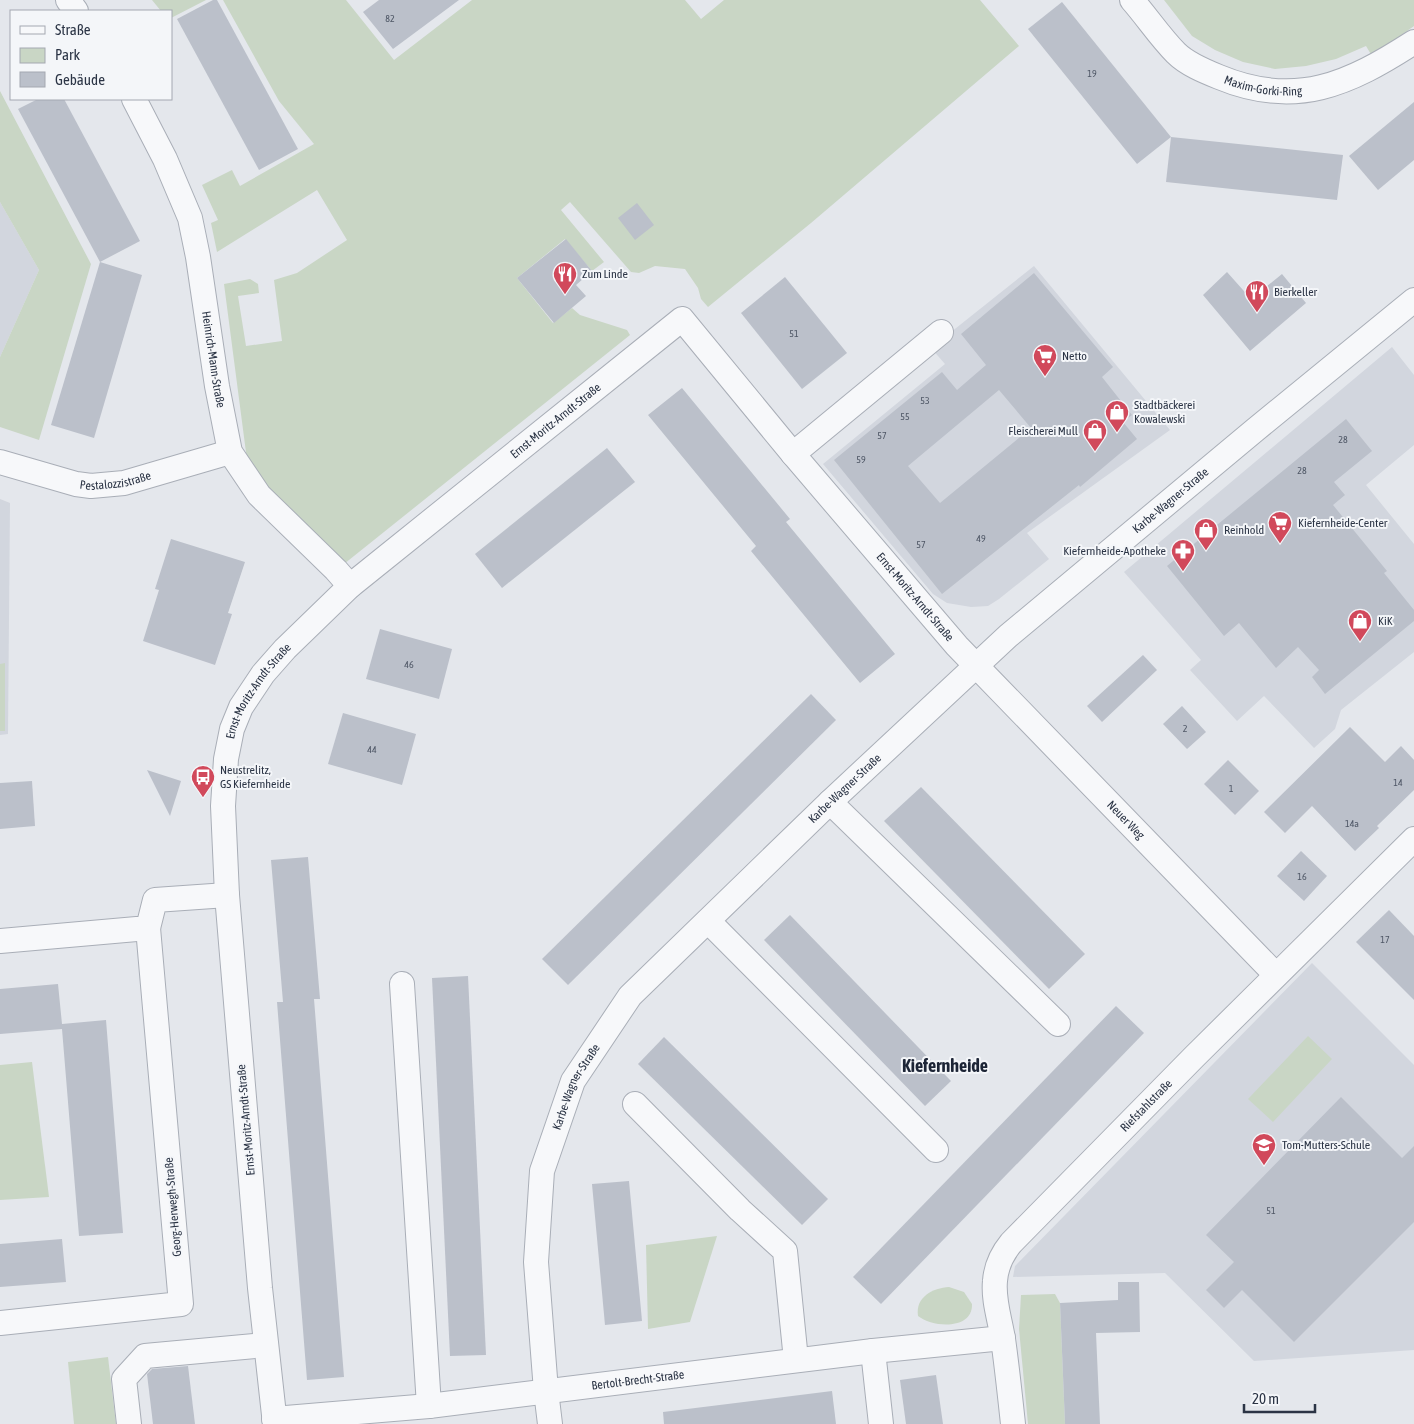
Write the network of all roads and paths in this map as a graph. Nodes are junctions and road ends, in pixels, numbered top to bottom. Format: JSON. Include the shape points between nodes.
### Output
{"nodes":[{"id":1,"x":1132,"y":0,"type":"edge"},
{"id":2,"x":1414,"y":42,"type":"edge"},
{"id":3,"x":135,"y":100,"type":"edge"},
{"id":4,"x":1414,"y":300,"type":"edge"},
{"id":5,"x":941,"y":332,"type":"dead end"},
{"id":6,"x":230,"y":452,"type":"junction"},
{"id":7,"x":793,"y":454,"type":"junction"},
{"id":8,"x":0,"y":462,"type":"edge"},
{"id":9,"x":350,"y":586,"type":"junction"},
{"id":10,"x":977,"y":666,"type":"junction"},
{"id":11,"x":830,"y":802,"type":"junction"},
{"id":12,"x":1414,"y":840,"type":"edge"},
{"id":13,"x":227,"y":895,"type":"junction"},
{"id":14,"x":708,"y":921,"type":"junction"},
{"id":15,"x":148,"y":928,"type":"junction"},
{"id":16,"x":0,"y":941,"type":"edge"},
{"id":17,"x":1276,"y":976,"type":"junction"},
{"id":18,"x":402,"y":984,"type":"dead end"},
{"id":19,"x":1058,"y":1024,"type":"dead end"},
{"id":20,"x":635,"y":1104,"type":"dead end"},
{"id":21,"x":936,"y":1150,"type":"dead end"},
{"id":22,"x":0,"y":1323,"type":"edge"},
{"id":23,"x":1002,"y":1338,"type":"junction"},
{"id":24,"x":265,"y":1345,"type":"junction"},
{"id":25,"x":873,"y":1350,"type":"junction"},
{"id":26,"x":796,"y":1360,"type":"junction"},
{"id":27,"x":546,"y":1391,"type":"junction"},
{"id":28,"x":429,"y":1406,"type":"junction"},
{"id":29,"x":275,"y":1421,"type":"edge"},
{"id":30,"x":129,"y":1424,"type":"edge"},
{"id":31,"x":550,"y":1424,"type":"edge"},
{"id":32,"x":881,"y":1424,"type":"edge"},
{"id":33,"x":1014,"y":1424,"type":"edge"}],
"edges":[{"from":1,"to":2,"type":"street","name":"Maxim-Gorki-Ring","via":[[1177,54],[1203,71],[1241,86],[1276,92],[1307,91],[1348,80]]},
{"from":3,"to":6,"type":"street","name":"Heinrich-Mann-Straße","via":[[165,159],[192,225]]},
{"from":4,"to":10,"type":"street","name":"Karbe-Wagner-Straße","via":[[1008,636]]},
{"from":5,"to":7,"type":"street"},
{"from":6,"to":8,"type":"street","name":"Pestalozzistraße","via":[[124,484],[91,486]]},
{"from":6,"to":9,"type":"street","name":"Heinrich-Mann-Straße","via":[[259,496]]},
{"from":7,"to":9,"type":"street","name":"Ernst-Moritz-Arndt-Straße","via":[[682,319]]},
{"from":7,"to":10,"type":"street","name":"Ernst-Moritz-Arndt-Straße"},
{"from":9,"to":13,"type":"street","name":"Ernst-Moritz-Arndt-Straße","via":[[284,649],[241,706],[226,758],[223,806]]},
{"from":10,"to":11,"type":"street","name":"Karbe-Wagner-Straße"},
{"from":10,"to":17,"type":"street","name":"Neuer Weg"},
{"from":11,"to":14,"type":"street","name":"Karbe-Wagner-Straße"},
{"from":11,"to":19,"type":"street"},
{"from":12,"to":17,"type":"street","name":"Riefstahlstraße"},
{"from":13,"to":15,"type":"street","via":[[155,900]]},
{"from":13,"to":24,"type":"street","name":"Ernst-Moritz-Arndt-Straße"},
{"from":14,"to":21,"type":"street"},
{"from":14,"to":27,"type":"street","name":"Karbe-Wagner-Straße","via":[[630,996],[574,1081],[542,1170],[536,1262]]},
{"from":15,"to":16,"type":"street"},
{"from":15,"to":22,"type":"street","name":"Georg-Herwegh-Straße","via":[[181,1304]]},
{"from":17,"to":23,"type":"street","name":"Riefstahlstraße","via":[[1011,1243],[998,1266],[995,1282]]},
{"from":18,"to":28,"type":"street"},
{"from":20,"to":26,"type":"street","via":[[785,1251]]},
{"from":23,"to":25,"type":"street","name":"Bertolt-Brecht-Straße"},
{"from":23,"to":33,"type":"street","name":"Riefstahlstraße"},
{"from":24,"to":29,"type":"street","name":"Ernst-Moritz-Arndt-Straße"},
{"from":24,"to":30,"type":"street","via":[[145,1356],[124,1379]]},
{"from":25,"to":26,"type":"street","name":"Bertolt-Brecht-Straße"},
{"from":25,"to":32,"type":"street"},
{"from":26,"to":27,"type":"street","name":"Bertolt-Brecht-Straße"},
{"from":27,"to":28,"type":"street","name":"Bertolt-Brecht-Straße"},
{"from":27,"to":31,"type":"street","name":"Karbe-Wagner-Straße"},
{"from":28,"to":29,"type":"street","name":"Bertolt-Brecht-Straße"}]}
